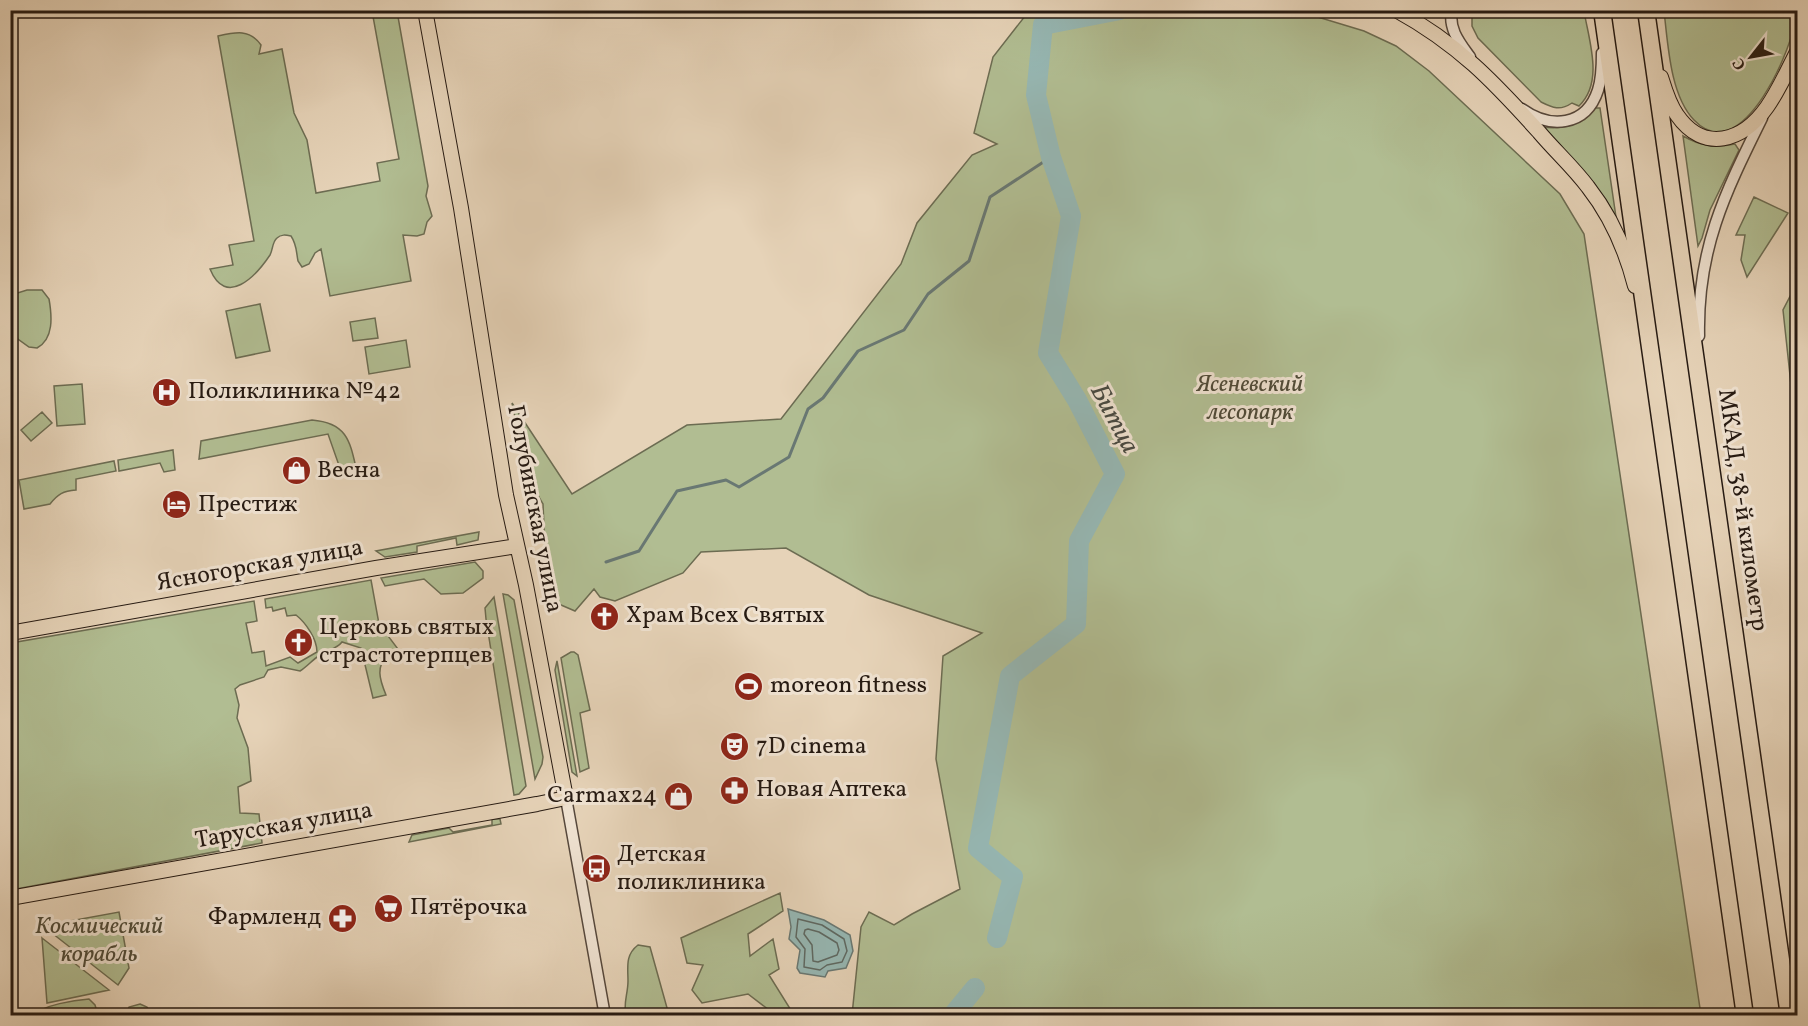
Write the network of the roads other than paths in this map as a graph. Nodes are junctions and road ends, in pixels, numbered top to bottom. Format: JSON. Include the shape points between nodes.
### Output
{"nodes":[{"id":1,"x":425,"y":10,"type":"edge"},
{"id":2,"x":1396,"y":10,"type":"edge"},
{"id":3,"x":1452,"y":10,"type":"edge"},
{"id":4,"x":1601,"y":10,"type":"edge"},
{"id":5,"x":1647,"y":13,"type":"edge"},
{"id":6,"x":1797,"y":50,"type":"edge"},
{"id":7,"x":1476,"y":64,"type":"junction"},
{"id":8,"x":1512,"y":101,"type":"junction"},
{"id":9,"x":1767,"y":107,"type":"junction"},
{"id":10,"x":1649,"y":338,"type":"junction"},
{"id":11,"x":1700,"y":390,"type":"junction"},
{"id":12,"x":517,"y":546,"type":"junction"},
{"id":13,"x":10,"y":633,"type":"edge"},
{"id":14,"x":566,"y":798,"type":"junction"},
{"id":15,"x":10,"y":898,"type":"edge"},
{"id":16,"x":605,"y":1016,"type":"edge"},
{"id":17,"x":1745,"y":1016,"type":"edge"},
{"id":18,"x":1789,"y":1016,"type":"edge"}],
"edges":[{"from":1,"to":12,"type":"main road","name":"Голубинская улица"},
{"from":2,"to":7,"type":"main road"},
{"from":3,"to":7,"type":"street","via":[[1452,28]]},
{"from":4,"to":8,"type":"street","via":[[1602,72],[1591,104],[1570,120],[1557,123],[1545,122]]},
{"from":4,"to":10,"type":"highway"},
{"from":5,"to":9,"type":"main road","via":[[1667,96],[1690,130],[1715,140],[1727,138],[1740,134]]},
{"from":5,"to":11,"type":"highway","name":"МКАД, 38-й километр"},
{"from":6,"to":9,"type":"main road"},
{"from":7,"to":8,"type":"main road"},
{"from":8,"to":10,"type":"main road","via":[[1588,187],[1608,218],[1632,273]]},
{"from":9,"to":11,"type":"street","via":[[1719,208],[1709,243],[1699,311]]},
{"from":10,"to":17,"type":"highway"},
{"from":11,"to":18,"type":"highway","name":"МКАД, 38-й километр"},
{"from":12,"to":13,"type":"main road","name":"Ясногорская улица"},
{"from":12,"to":14,"type":"main road","name":"Голубинская улица"},
{"from":14,"to":15,"type":"main road","name":"Тарусская улица"},
{"from":14,"to":16,"type":"street","name":"Голубинская улица"}]}
